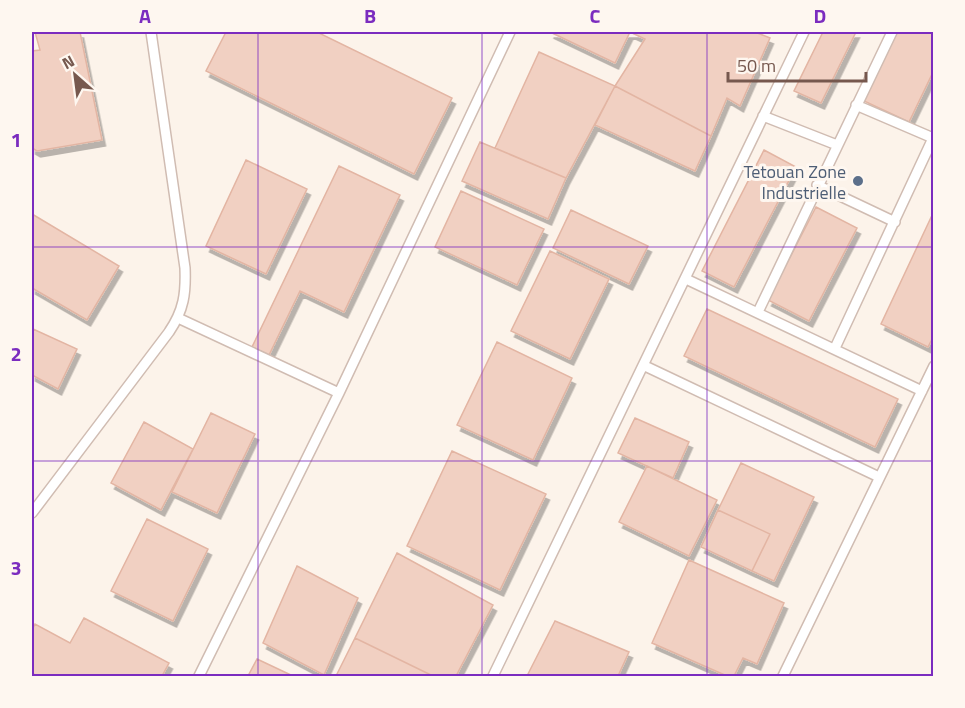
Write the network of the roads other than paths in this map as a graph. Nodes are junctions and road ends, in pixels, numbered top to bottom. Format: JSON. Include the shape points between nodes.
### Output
{"nodes":[{"id":1,"x":151,"y":32,"type":"edge"},
{"id":2,"x":510,"y":32,"type":"edge"},
{"id":3,"x":804,"y":32,"type":"edge"},
{"id":4,"x":892,"y":32,"type":"edge"},
{"id":5,"x":856,"y":105,"type":"junction"},
{"id":6,"x":763,"y":116,"type":"junction"},
{"id":7,"x":933,"y":137,"type":"edge"},
{"id":8,"x":837,"y":145,"type":"junction"},
{"id":9,"x":817,"y":185,"type":"junction"},
{"id":10,"x":895,"y":222,"type":"junction"},
{"id":11,"x":686,"y":279,"type":"junction"},
{"id":12,"x":758,"y":312,"type":"junction"},
{"id":13,"x":178,"y":318,"type":"junction"},
{"id":14,"x":835,"y":348,"type":"junction"},
{"id":15,"x":645,"y":366,"type":"junction"},
{"id":16,"x":933,"y":366,"type":"edge"},
{"id":17,"x":922,"y":391,"type":"junction"},
{"id":18,"x":339,"y":393,"type":"junction"},
{"id":19,"x":879,"y":477,"type":"junction"},
{"id":20,"x":32,"y":513,"type":"edge"},
{"id":21,"x":199,"y":676,"type":"edge"},
{"id":22,"x":493,"y":676,"type":"edge"},
{"id":23,"x":783,"y":676,"type":"edge"}],
"edges":[{"from":1,"to":13,"type":"lane","via":[[185,268],[186,294]]},
{"from":2,"to":18,"type":"lane"},
{"from":3,"to":6,"type":"lane"},
{"from":4,"to":5,"type":"lane"},
{"from":5,"to":7,"type":"lane"},
{"from":5,"to":8,"type":"lane"},
{"from":6,"to":8,"type":"lane"},
{"from":6,"to":11,"type":"lane"},
{"from":7,"to":10,"type":"lane"},
{"from":8,"to":9,"type":"lane"},
{"from":9,"to":10,"type":"lane"},
{"from":9,"to":12,"type":"lane"},
{"from":10,"to":14,"type":"lane"},
{"from":11,"to":12,"type":"lane"},
{"from":11,"to":15,"type":"lane"},
{"from":12,"to":14,"type":"lane"},
{"from":13,"to":18,"type":"lane"},
{"from":13,"to":20,"type":"lane"},
{"from":14,"to":17,"type":"lane"},
{"from":15,"to":19,"type":"lane"},
{"from":15,"to":22,"type":"lane"},
{"from":16,"to":17,"type":"lane"},
{"from":17,"to":19,"type":"lane"},
{"from":18,"to":21,"type":"lane"},
{"from":19,"to":23,"type":"lane"}]}
